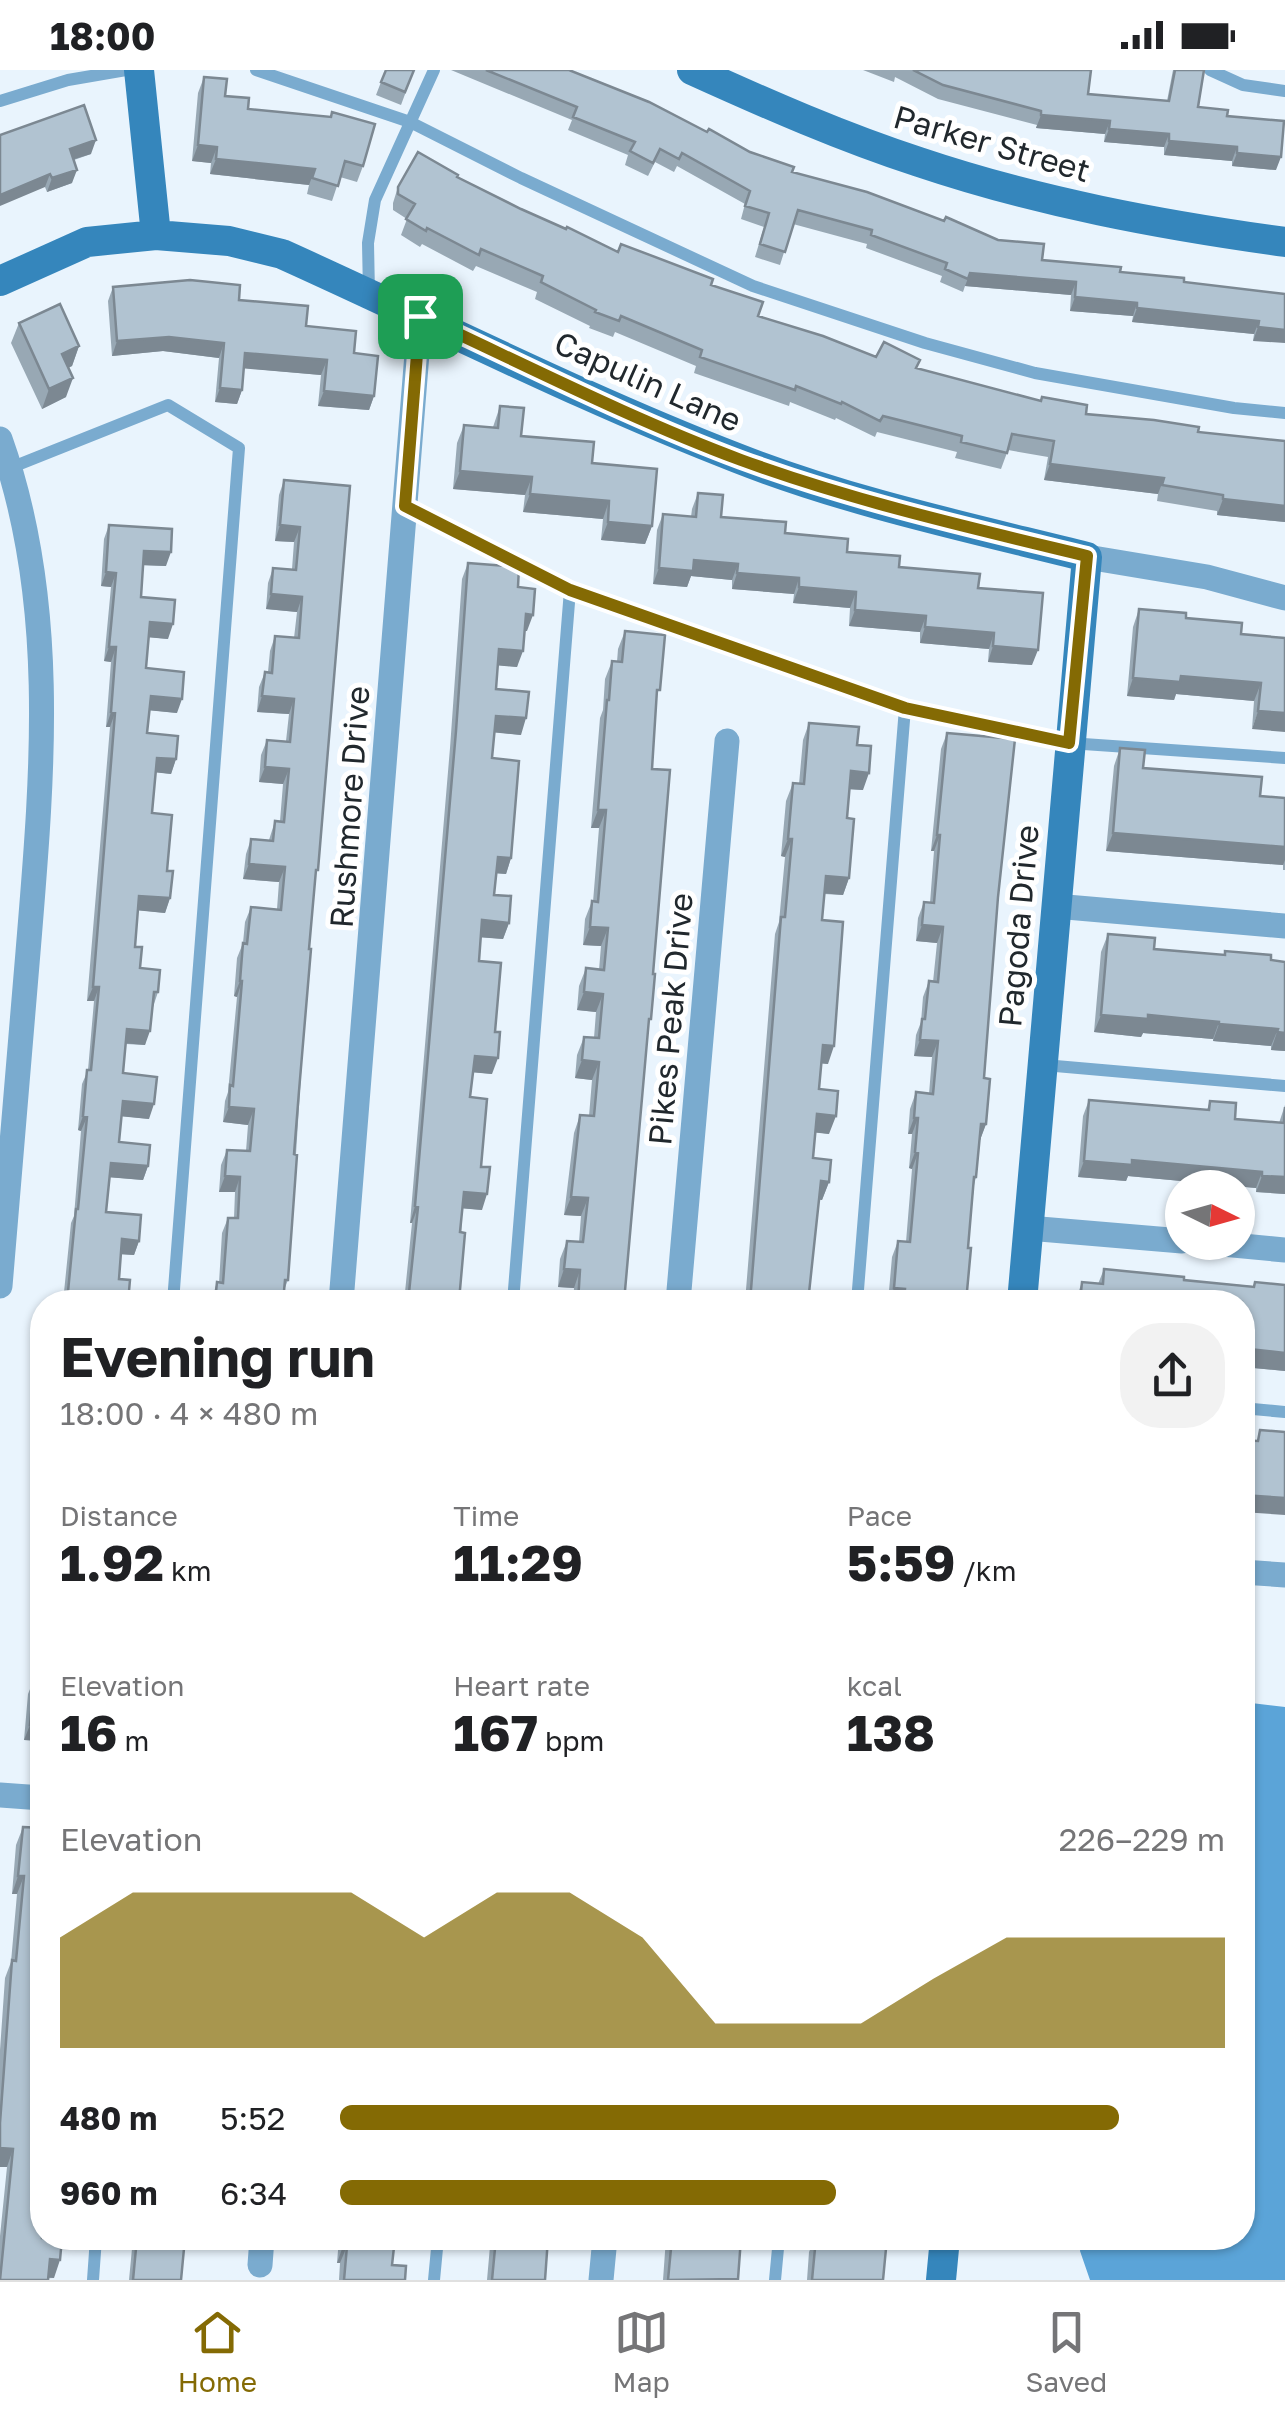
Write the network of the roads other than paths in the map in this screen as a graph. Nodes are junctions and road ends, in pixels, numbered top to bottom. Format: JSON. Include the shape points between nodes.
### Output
{"nodes":[{"id":1,"x":126,"y":70,"type":"edge"},
{"id":2,"x":139,"y":70,"type":"edge"},
{"id":3,"x":256,"y":70,"type":"edge"},
{"id":4,"x":434,"y":70,"type":"edge"},
{"id":5,"x":692,"y":70,"type":"edge"},
{"id":6,"x":1210,"y":70,"type":"edge"},
{"id":7,"x":1285,"y":91,"type":"edge"},
{"id":8,"x":0,"y":101,"type":"edge"},
{"id":9,"x":410,"y":122,"type":"junction"},
{"id":10,"x":156,"y":235,"type":"junction"},
{"id":11,"x":1285,"y":242,"type":"edge"},
{"id":12,"x":0,"y":281,"type":"edge"},
{"id":13,"x":368,"y":293,"type":"junction"},
{"id":14,"x":420,"y":316,"type":"junction"},
{"id":15,"x":1285,"y":413,"type":"edge"},
{"id":16,"x":0,"y":439,"type":"edge"},
{"id":17,"x":10,"y":468,"type":"junction"},
{"id":18,"x":405,"y":506,"type":"junction"},
{"id":19,"x":1087,"y":556,"type":"junction"},
{"id":20,"x":570,"y":590,"type":"junction"},
{"id":21,"x":1285,"y":598,"type":"edge"},
{"id":22,"x":905,"y":708,"type":"junction"},
{"id":23,"x":727,"y":740,"type":"dead end"},
{"id":24,"x":1069,"y":743,"type":"junction"},
{"id":25,"x":1285,"y":758,"type":"edge"},
{"id":26,"x":1055,"y":906,"type":"junction"},
{"id":27,"x":1285,"y":926,"type":"edge"},
{"id":28,"x":1041,"y":1065,"type":"junction"},
{"id":29,"x":1285,"y":1086,"type":"edge"},
{"id":30,"x":1028,"y":1228,"type":"junction"},
{"id":31,"x":1165,"y":1240,"type":"edge"},
{"id":32,"x":1255,"y":1247,"type":"edge"},
{"id":33,"x":1285,"y":1250,"type":"edge"},
{"id":34,"x":0,"y":1286,"type":"edge"},
{"id":35,"x":173,"y":1290,"type":"edge"},
{"id":36,"x":342,"y":1290,"type":"edge"},
{"id":37,"x":514,"y":1290,"type":"edge"},
{"id":38,"x":679,"y":1290,"type":"edge"},
{"id":39,"x":858,"y":1290,"type":"edge"},
{"id":40,"x":1023,"y":1290,"type":"edge"},
{"id":41,"x":1255,"y":1409,"type":"edge"},
{"id":42,"x":1285,"y":1412,"type":"edge"},
{"id":43,"x":1255,"y":1573,"type":"edge"},
{"id":44,"x":1285,"y":1576,"type":"edge"},
{"id":45,"x":0,"y":1795,"type":"edge"},
{"id":46,"x":30,"y":1797,"type":"edge"},
{"id":47,"x":95,"y":2250,"type":"edge"},
{"id":48,"x":261,"y":2250,"type":"edge"},
{"id":49,"x":437,"y":2250,"type":"edge"},
{"id":50,"x":604,"y":2250,"type":"edge"},
{"id":51,"x":778,"y":2250,"type":"edge"},
{"id":52,"x":944,"y":2250,"type":"edge"},
{"id":53,"x":260,"y":2265,"type":"dead end"},
{"id":54,"x":93,"y":2280,"type":"edge"},
{"id":55,"x":434,"y":2280,"type":"edge"},
{"id":56,"x":601,"y":2280,"type":"edge"},
{"id":57,"x":775,"y":2280,"type":"edge"},
{"id":58,"x":941,"y":2280,"type":"edge"}],
"edges":[{"from":1,"to":8,"type":"lane"},
{"from":2,"to":10,"type":"street"},
{"from":3,"to":9,"type":"lane"},
{"from":4,"to":9,"type":"lane"},
{"from":5,"to":11,"type":"street","name":"Parker Street","via":[[920,163],[1112,214]]},
{"from":6,"to":7,"type":"lane","via":[[1243,85]]},
{"from":9,"to":13,"type":"lane","via":[[375,200]]},
{"from":9,"to":15,"type":"lane","via":[[754,286],[925,343],[1035,372]]},
{"from":10,"to":12,"type":"street","name":"Capulin Lane","via":[[88,242]]},
{"from":10,"to":13,"type":"street","name":"Capulin Lane","via":[[282,254]]},
{"from":13,"to":14,"type":"street","name":"Capulin Lane"},
{"from":14,"to":18,"type":"street","name":"Rushmore Drive"},
{"from":14,"to":19,"type":"street","name":"Capulin Lane","via":[[742,460],[892,507]]},
{"from":16,"to":17,"type":"street"},
{"from":17,"to":34,"type":"street","via":[[33,568],[43,682],[39,815]]},
{"from":17,"to":35,"type":"lane","via":[[168,406],[239,448]]},
{"from":18,"to":20,"type":"lane"},
{"from":18,"to":36,"type":"street","name":"Rushmore Drive"},
{"from":19,"to":21,"type":"street","name":"Capulin Lane"},
{"from":19,"to":24,"type":"street","name":"Pagoda Drive"},
{"from":20,"to":22,"type":"lane"},
{"from":20,"to":37,"type":"lane"},
{"from":22,"to":24,"type":"lane"},
{"from":22,"to":39,"type":"lane"},
{"from":23,"to":38,"type":"street","name":"Pikes Peak Drive"},
{"from":24,"to":25,"type":"lane"},
{"from":24,"to":26,"type":"street","name":"Pagoda Drive"},
{"from":26,"to":27,"type":"street"},
{"from":26,"to":28,"type":"street","name":"Pagoda Drive"},
{"from":28,"to":29,"type":"lane"},
{"from":28,"to":30,"type":"street","name":"Pagoda Drive"},
{"from":30,"to":31,"type":"street"},
{"from":30,"to":40,"type":"street","name":"Pagoda Drive"},
{"from":32,"to":33,"type":"street"},
{"from":41,"to":42,"type":"lane"},
{"from":43,"to":44,"type":"street"},
{"from":45,"to":46,"type":"street"},
{"from":47,"to":54,"type":"lane"},
{"from":48,"to":53,"type":"street"},
{"from":49,"to":55,"type":"lane"},
{"from":50,"to":56,"type":"street"},
{"from":51,"to":57,"type":"lane"},
{"from":52,"to":58,"type":"street"}]}
